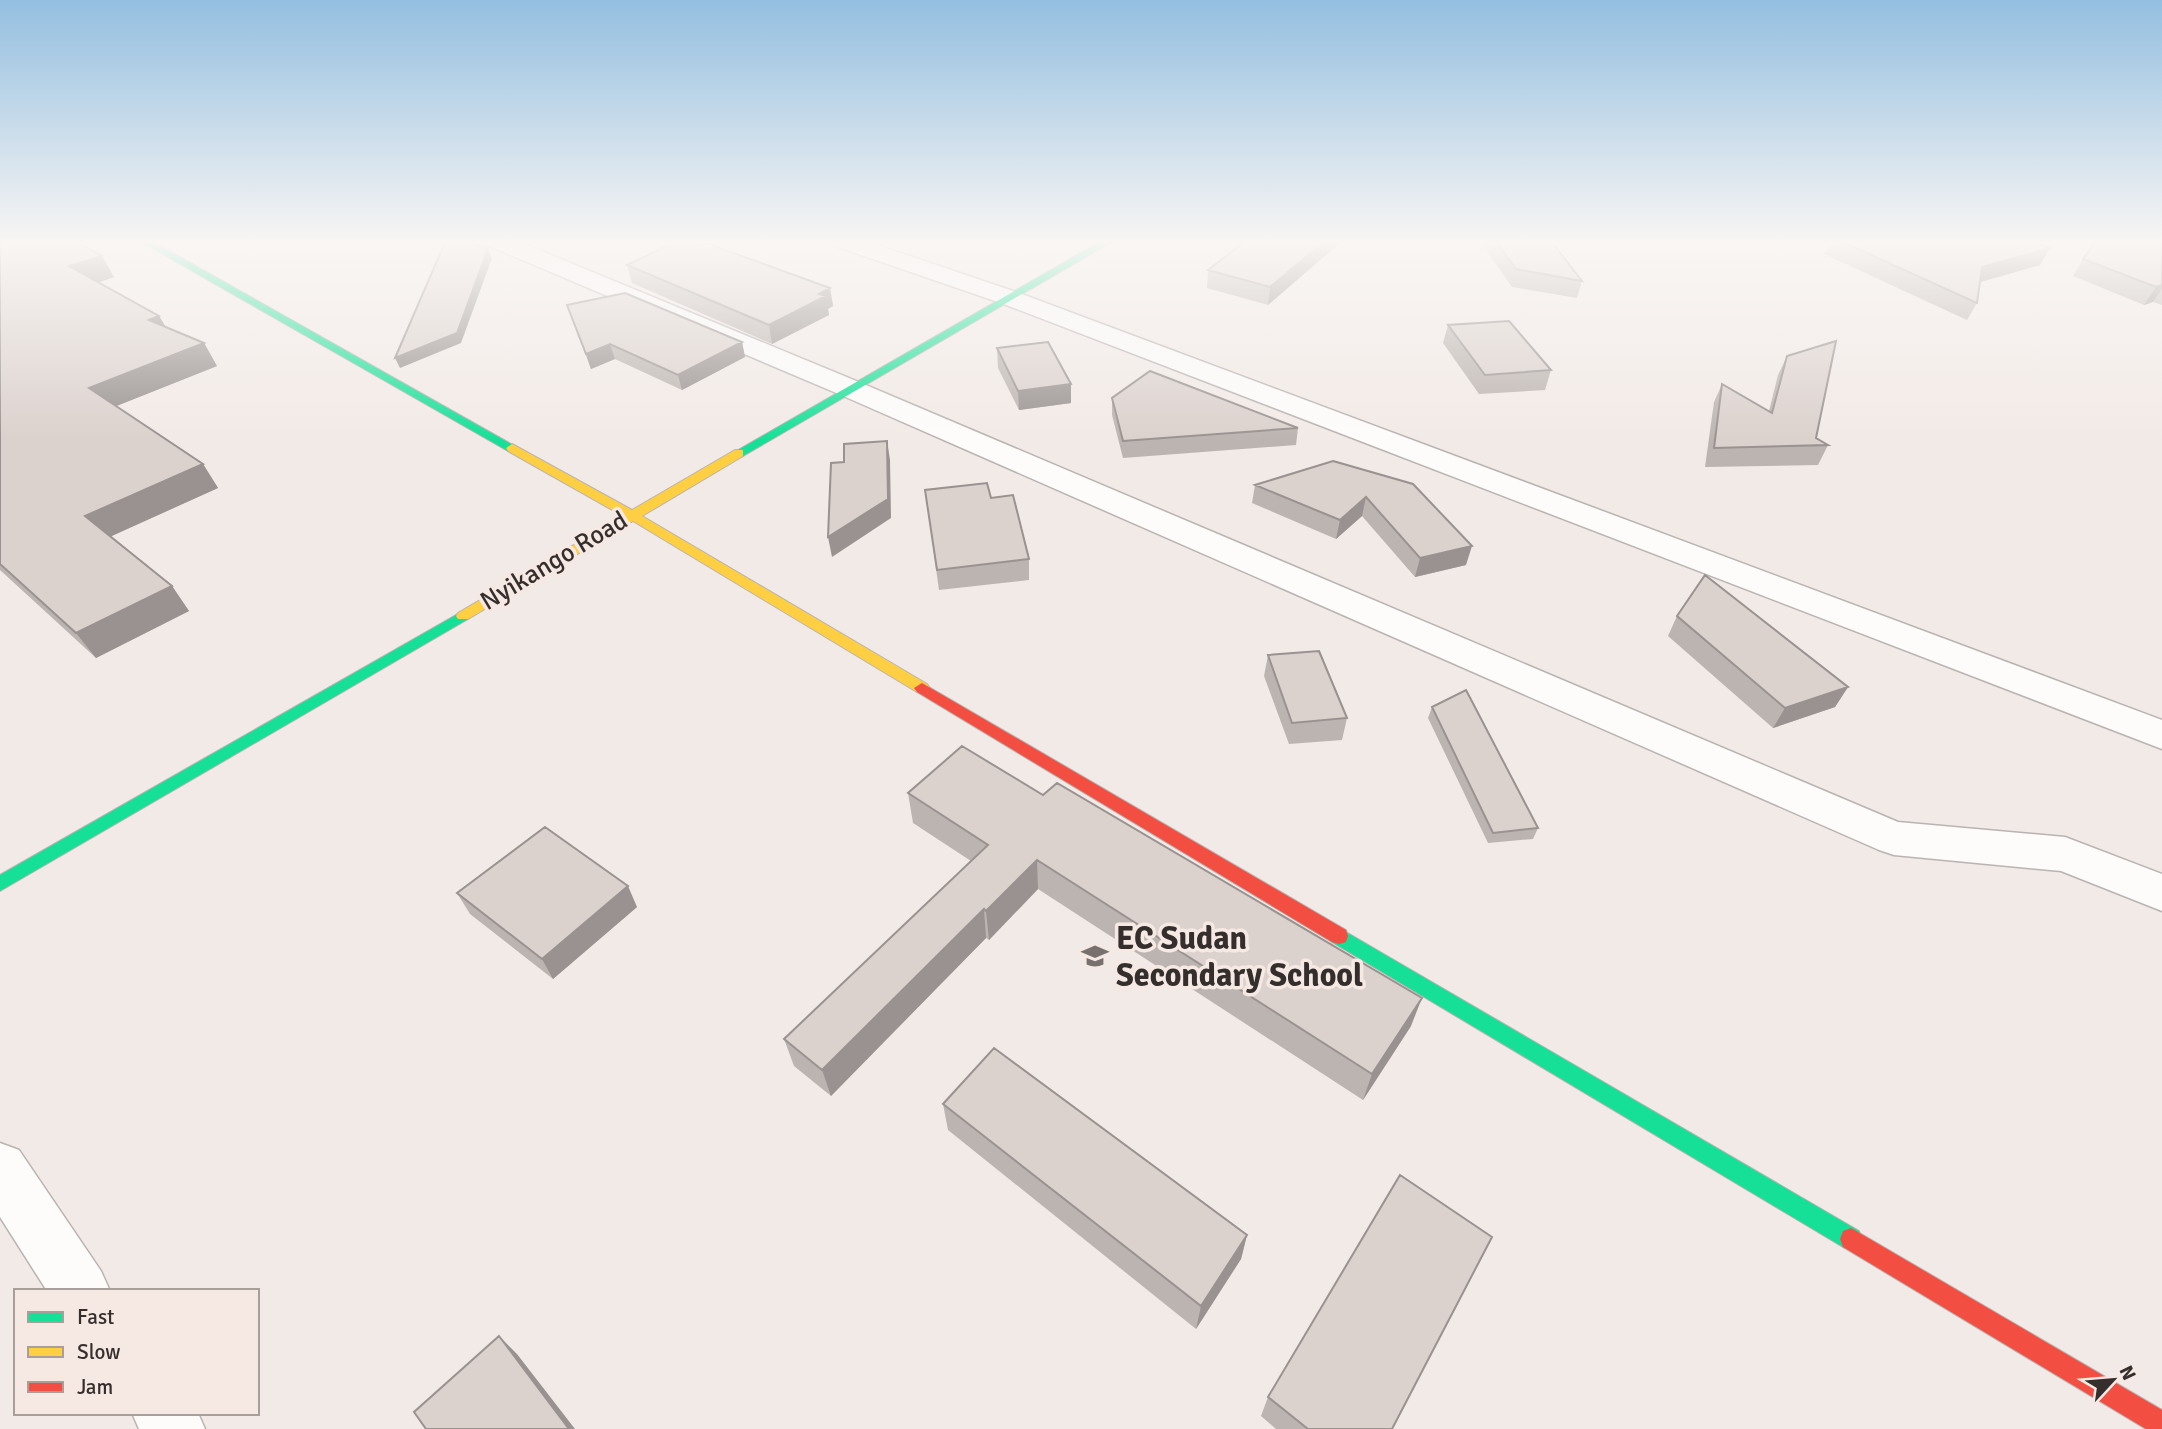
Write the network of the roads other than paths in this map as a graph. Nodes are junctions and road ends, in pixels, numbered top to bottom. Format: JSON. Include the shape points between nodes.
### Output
{"nodes":[{"id":1,"x":261,"y":307,"type":"edge"},
{"id":2,"x":654,"y":307,"type":"edge"},
{"id":3,"x":995,"y":307,"type":"edge"},
{"id":4,"x":1033,"y":307,"type":"edge"},
{"id":5,"x":852,"y":390,"type":"junction"},
{"id":6,"x":631,"y":515,"type":"junction"},
{"id":7,"x":2162,"y":735,"type":"edge"},
{"id":8,"x":0,"y":884,"type":"edge"},
{"id":9,"x":2162,"y":893,"type":"edge"},
{"id":10,"x":0,"y":1169,"type":"edge"},
{"id":11,"x":80,"y":1289,"type":"edge"},
{"id":12,"x":2162,"y":1424,"type":"edge"}],
"edges":[{"from":1,"to":6,"type":"street"},
{"from":2,"to":5,"type":"street"},
{"from":3,"to":5,"type":"street","name":"Nyikango Road"},
{"from":4,"to":7,"type":"street"},
{"from":5,"to":6,"type":"street","name":"Nyikango Road"},
{"from":5,"to":9,"type":"street","via":[[1894,838],[2065,855]]},
{"from":6,"to":8,"type":"street","name":"Nyikango Road"},
{"from":6,"to":12,"type":"street"},
{"from":10,"to":11,"type":"street"}]}
